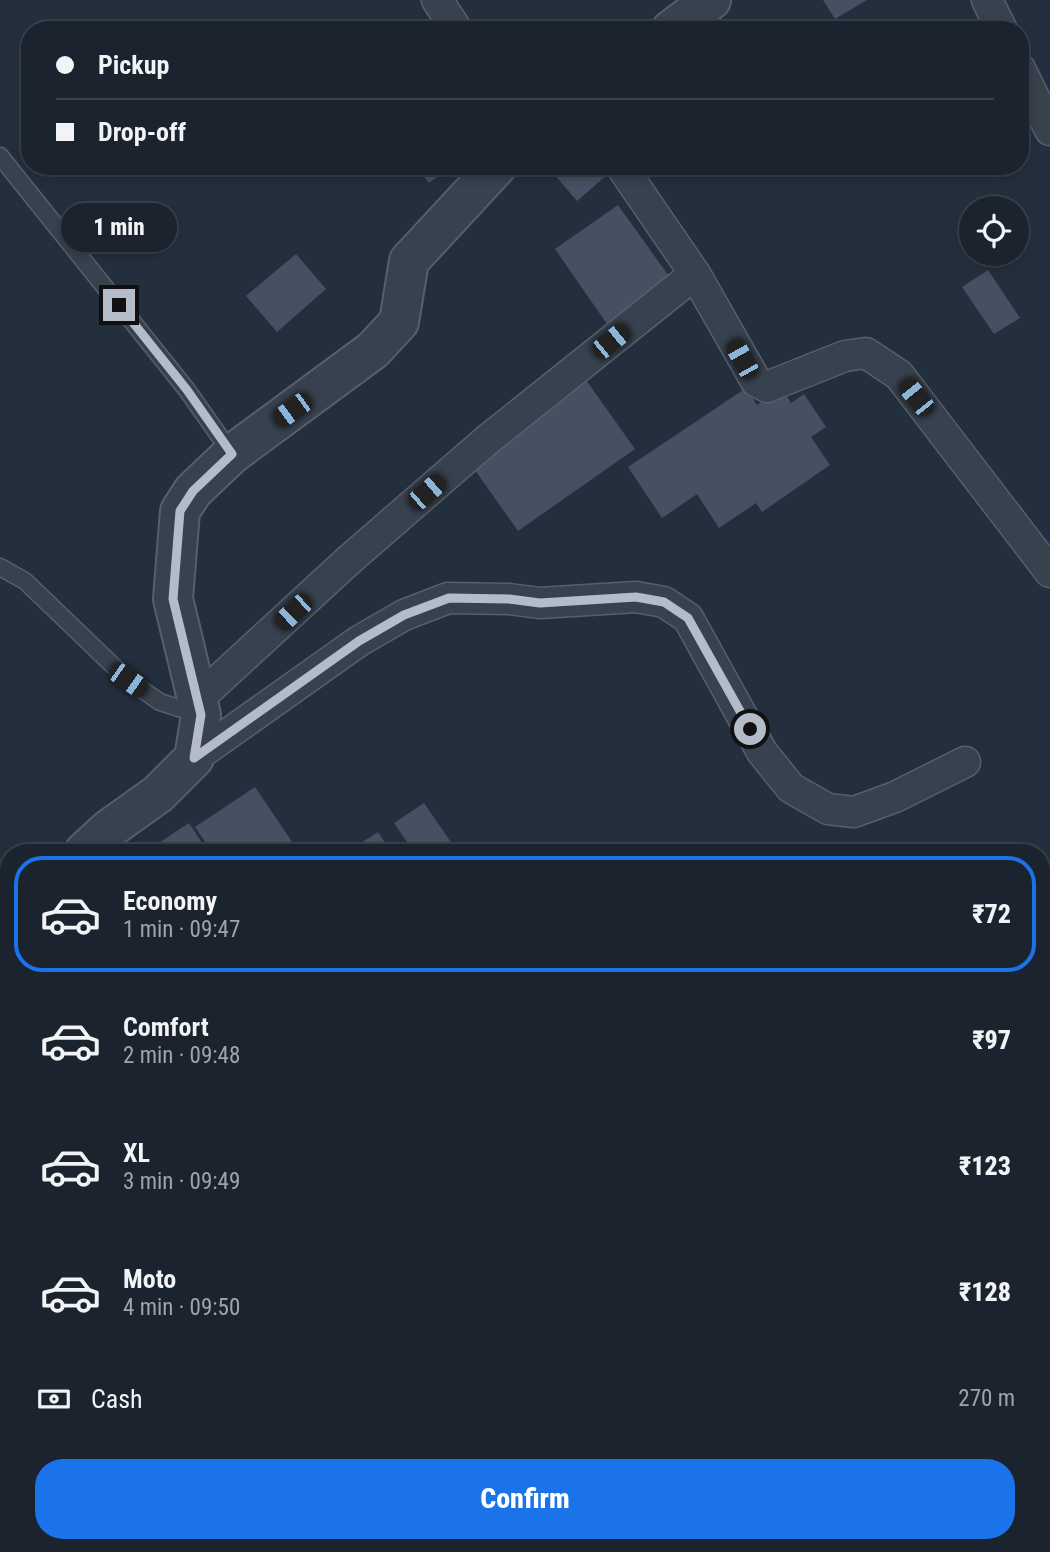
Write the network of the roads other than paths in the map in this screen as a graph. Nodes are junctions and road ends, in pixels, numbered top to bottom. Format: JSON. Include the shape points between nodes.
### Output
{"nodes":[{"id":1,"x":437,"y":0,"type":"edge"},
{"id":2,"x":711,"y":0,"type":"edge"},
{"id":3,"x":987,"y":0,"type":"edge"},
{"id":4,"x":451,"y":21,"type":"edge"},
{"id":5,"x":683,"y":21,"type":"edge"},
{"id":6,"x":998,"y":21,"type":"edge"},
{"id":7,"x":1029,"y":87,"type":"edge"},
{"id":8,"x":1050,"y":130,"type":"edge"},
{"id":9,"x":0,"y":156,"type":"edge"},
{"id":10,"x":489,"y":175,"type":"edge"},
{"id":11,"x":627,"y":175,"type":"edge"},
{"id":12,"x":695,"y":274,"type":"junction"},
{"id":13,"x":232,"y":454,"type":"junction"},
{"id":14,"x":0,"y":567,"type":"edge"},
{"id":15,"x":1050,"y":572,"type":"edge"},
{"id":16,"x":199,"y":707,"type":"junction"},
{"id":17,"x":194,"y":758,"type":"junction"},
{"id":18,"x":965,"y":762,"type":"dead end"},
{"id":19,"x":93,"y":844,"type":"edge"}],
"edges":[{"from":1,"to":4,"type":"street"},
{"from":2,"to":5,"type":"street"},
{"from":3,"to":6,"type":"street"},
{"from":7,"to":8,"type":"street"},
{"from":9,"to":13,"type":"lane","via":[[187,390]]},
{"from":10,"to":13,"type":"street","via":[[410,261],[399,322],[373,350]]},
{"from":11,"to":12,"type":"street"},
{"from":12,"to":15,"type":"street","via":[[742,359],[767,387],[845,356],[866,353],[899,376]]},
{"from":12,"to":16,"type":"street","via":[[486,441],[349,560]]},
{"from":13,"to":16,"type":"street","via":[[193,491],[180,511],[173,599]]},
{"from":14,"to":16,"type":"lane","via":[[26,580],[128,680],[160,702]]},
{"from":16,"to":17,"type":"street"},
{"from":17,"to":18,"type":"street","via":[[359,641],[404,615],[449,598],[540,603],[636,597],[664,602],[688,618],[762,752],[791,788],[828,809],[854,812]]},
{"from":17,"to":19,"type":"street","via":[[158,794]]}]}
